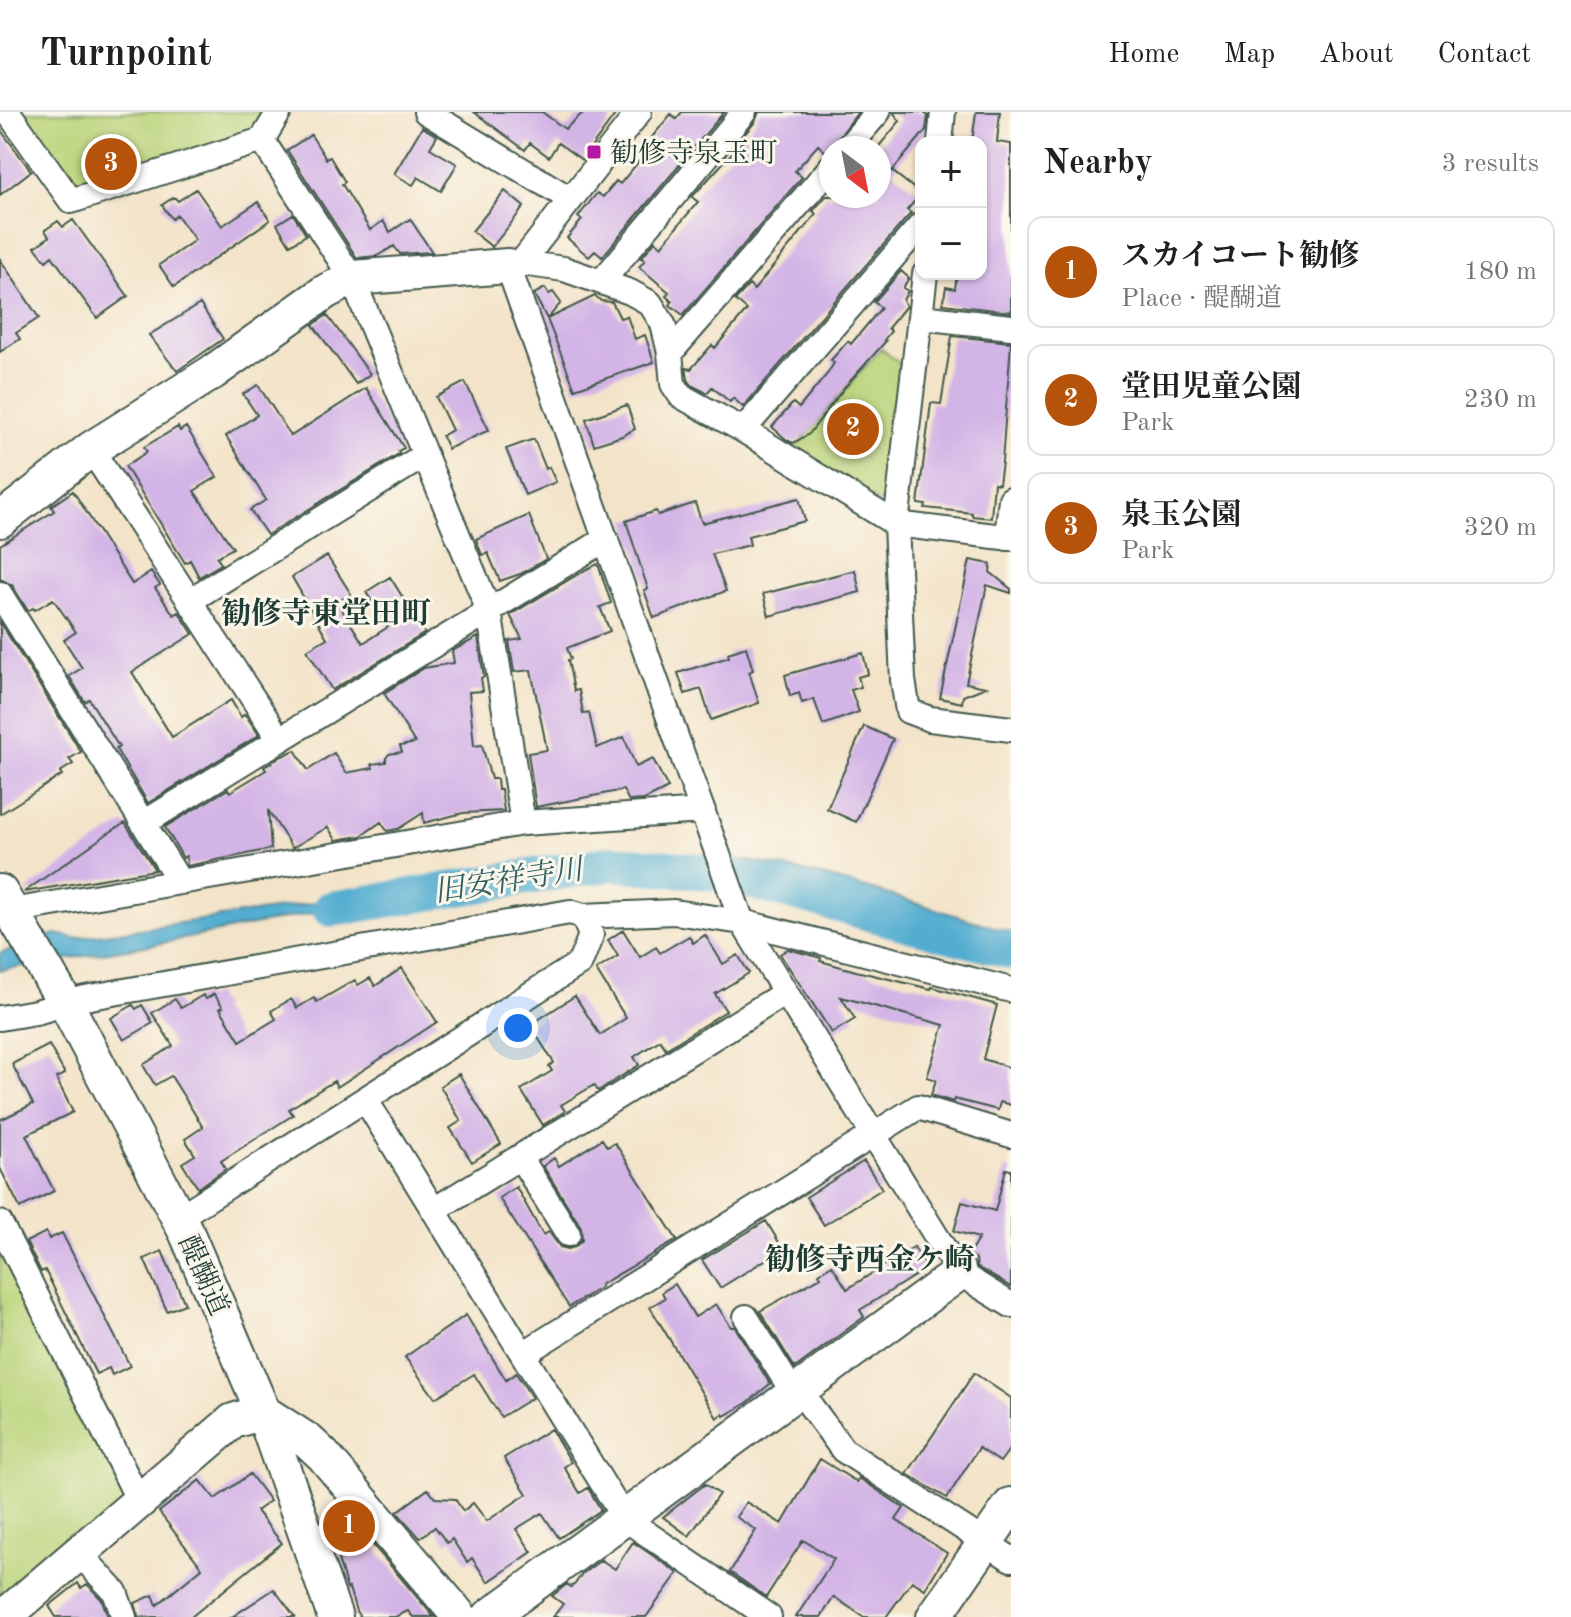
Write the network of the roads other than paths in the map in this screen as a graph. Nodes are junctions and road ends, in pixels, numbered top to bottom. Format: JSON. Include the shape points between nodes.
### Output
{"nodes":[{"id":1,"x":279,"y":112,"type":"edge"},
{"id":2,"x":639,"y":112,"type":"edge"},
{"id":3,"x":744,"y":112,"type":"edge"},
{"id":4,"x":878,"y":112,"type":"edge"},
{"id":5,"x":943,"y":112,"type":"edge"},
{"id":6,"x":3,"y":113,"type":"edge"},
{"id":7,"x":440,"y":116,"type":"edge"},
{"id":8,"x":857,"y":136,"type":"edge"},
{"id":9,"x":941,"y":136,"type":"edge"},
{"id":10,"x":262,"y":140,"type":"junction"},
{"id":11,"x":819,"y":181,"type":"edge"},
{"id":12,"x":570,"y":199,"type":"junction"},
{"id":13,"x":915,"y":232,"type":"edge"},
{"id":14,"x":514,"y":264,"type":"junction"},
{"id":15,"x":352,"y":278,"type":"junction"},
{"id":16,"x":924,"y":280,"type":"edge"},
{"id":17,"x":602,"y":281,"type":"junction"},
{"id":18,"x":920,"y":317,"type":"junction"},
{"id":19,"x":1011,"y":327,"type":"edge"},
{"id":20,"x":670,"y":353,"type":"junction"},
{"id":21,"x":743,"y":430,"type":"junction"},
{"id":22,"x":91,"y":449,"type":"junction"},
{"id":23,"x":425,"y":455,"type":"junction"},
{"id":24,"x":1011,"y":499,"type":"edge"},
{"id":25,"x":0,"y":520,"type":"edge"},
{"id":26,"x":896,"y":524,"type":"junction"},
{"id":27,"x":1009,"y":538,"type":"edge"},
{"id":28,"x":606,"y":539,"type":"junction"},
{"id":29,"x":0,"y":594,"type":"edge"},
{"id":30,"x":189,"y":601,"type":"junction"},
{"id":31,"x":489,"y":611,"type":"junction"},
{"id":32,"x":1011,"y":729,"type":"edge"},
{"id":33,"x":280,"y":740,"type":"junction"},
{"id":34,"x":703,"y":811,"type":"junction"},
{"id":35,"x":144,"y":823,"type":"junction"},
{"id":36,"x":523,"y":823,"type":"junction"},
{"id":37,"x":180,"y":882,"type":"junction"},
{"id":38,"x":9,"y":912,"type":"edge"},
{"id":39,"x":583,"y":916,"type":"junction"},
{"id":40,"x":742,"y":922,"type":"junction"},
{"id":41,"x":1011,"y":990,"type":"edge"},
{"id":42,"x":59,"y":992,"type":"junction"},
{"id":43,"x":785,"y":993,"type":"junction"},
{"id":44,"x":0,"y":1018,"type":"edge"},
{"id":45,"x":365,"y":1099,"type":"junction"},
{"id":46,"x":873,"y":1135,"type":"junction"},
{"id":47,"x":1011,"y":1135,"type":"edge"},
{"id":48,"x":520,"y":1157,"type":"junction"},
{"id":49,"x":434,"y":1210,"type":"junction"},
{"id":50,"x":179,"y":1217,"type":"junction"},
{"id":51,"x":0,"y":1223,"type":"edge"},
{"id":52,"x":568,"y":1234,"type":"dead end"},
{"id":53,"x":959,"y":1273,"type":"junction"},
{"id":54,"x":1011,"y":1305,"type":"edge"},
{"id":55,"x":746,"y":1317,"type":"dead end"},
{"id":56,"x":523,"y":1354,"type":"junction"},
{"id":57,"x":796,"y":1392,"type":"junction"},
{"id":58,"x":263,"y":1412,"type":"junction"},
{"id":59,"x":139,"y":1501,"type":"junction"},
{"id":60,"x":1011,"y":1505,"type":"edge"},
{"id":61,"x":624,"y":1518,"type":"junction"},
{"id":62,"x":998,"y":1550,"type":"edge"},
{"id":63,"x":79,"y":1553,"type":"junction"},
{"id":64,"x":4,"y":1617,"type":"edge"},
{"id":65,"x":124,"y":1617,"type":"edge"},
{"id":66,"x":335,"y":1617,"type":"edge"},
{"id":67,"x":460,"y":1617,"type":"edge"},
{"id":68,"x":489,"y":1617,"type":"edge"},
{"id":69,"x":769,"y":1617,"type":"edge"},
{"id":70,"x":934,"y":1617,"type":"edge"}],
"edges":[{"from":1,"to":10,"type":"street"},
{"from":2,"to":12,"type":"street"},
{"from":3,"to":17,"type":"street"},
{"from":4,"to":8,"type":"street"},
{"from":5,"to":9,"type":"street"},
{"from":6,"to":10,"type":"street","via":[[71,201]]},
{"from":7,"to":12,"type":"street"},
{"from":10,"to":15,"type":"street"},
{"from":11,"to":20,"type":"street"},
{"from":12,"to":14,"type":"street"},
{"from":13,"to":21,"type":"street"},
{"from":14,"to":15,"type":"street"},
{"from":14,"to":17,"type":"street","via":[[564,269]]},
{"from":14,"to":28,"type":"street"},
{"from":15,"to":22,"type":"street"},
{"from":15,"to":23,"type":"street"},
{"from":16,"to":18,"type":"street"},
{"from":17,"to":20,"type":"street","via":[[650,303],[663,324]]},
{"from":18,"to":19,"type":"street"},
{"from":18,"to":26,"type":"street"},
{"from":20,"to":21,"type":"street","via":[[673,384],[681,396]]},
{"from":21,"to":26,"type":"street"},
{"from":22,"to":25,"type":"street"},
{"from":22,"to":30,"type":"street"},
{"from":23,"to":30,"type":"street"},
{"from":23,"to":31,"type":"street"},
{"from":24,"to":27,"type":"street"},
{"from":26,"to":27,"type":"street"},
{"from":26,"to":32,"type":"street","via":[[908,711],[930,719]]},
{"from":28,"to":31,"type":"street"},
{"from":28,"to":34,"type":"street"},
{"from":29,"to":35,"type":"street"},
{"from":30,"to":33,"type":"street"},
{"from":31,"to":33,"type":"street"},
{"from":31,"to":36,"type":"street"},
{"from":33,"to":35,"type":"street"},
{"from":34,"to":36,"type":"street"},
{"from":34,"to":40,"type":"street"},
{"from":35,"to":37,"type":"street"},
{"from":36,"to":37,"type":"street"},
{"from":37,"to":38,"type":"street"},
{"from":38,"to":42,"type":"street","name":"醍醐道"},
{"from":39,"to":40,"type":"street","via":[[674,912]]},
{"from":39,"to":42,"type":"street","via":[[570,912],[525,919],[85,998]]},
{"from":39,"to":45,"type":"street","via":[[591,935],[580,963]]},
{"from":40,"to":41,"type":"street"},
{"from":40,"to":43,"type":"street"},
{"from":42,"to":44,"type":"street"},
{"from":42,"to":50,"type":"street","name":"醍醐道"},
{"from":43,"to":46,"type":"street"},
{"from":43,"to":48,"type":"street"},
{"from":45,"to":49,"type":"street"},
{"from":45,"to":50,"type":"street"},
{"from":46,"to":47,"type":"street","via":[[918,1107]]},
{"from":46,"to":53,"type":"street"},
{"from":46,"to":56,"type":"street"},
{"from":48,"to":49,"type":"street"},
{"from":48,"to":52,"type":"street"},
{"from":49,"to":56,"type":"street"},
{"from":50,"to":58,"type":"street","name":"醍醐道"},
{"from":51,"to":59,"type":"street"},
{"from":53,"to":54,"type":"street"},
{"from":53,"to":57,"type":"street"},
{"from":55,"to":57,"type":"street"},
{"from":56,"to":61,"type":"street"},
{"from":57,"to":61,"type":"street"},
{"from":57,"to":62,"type":"street","via":[[843,1450]]},
{"from":58,"to":59,"type":"street","via":[[233,1421]]},
{"from":58,"to":66,"type":"street","name":"醍醐道"},
{"from":58,"to":67,"type":"street","via":[[323,1455]]},
{"from":59,"to":63,"type":"street"},
{"from":60,"to":62,"type":"street"},
{"from":61,"to":68,"type":"street"},
{"from":61,"to":69,"type":"street"},
{"from":62,"to":70,"type":"street"},
{"from":63,"to":64,"type":"street"},
{"from":63,"to":65,"type":"street","via":[[115,1592]]}]}
